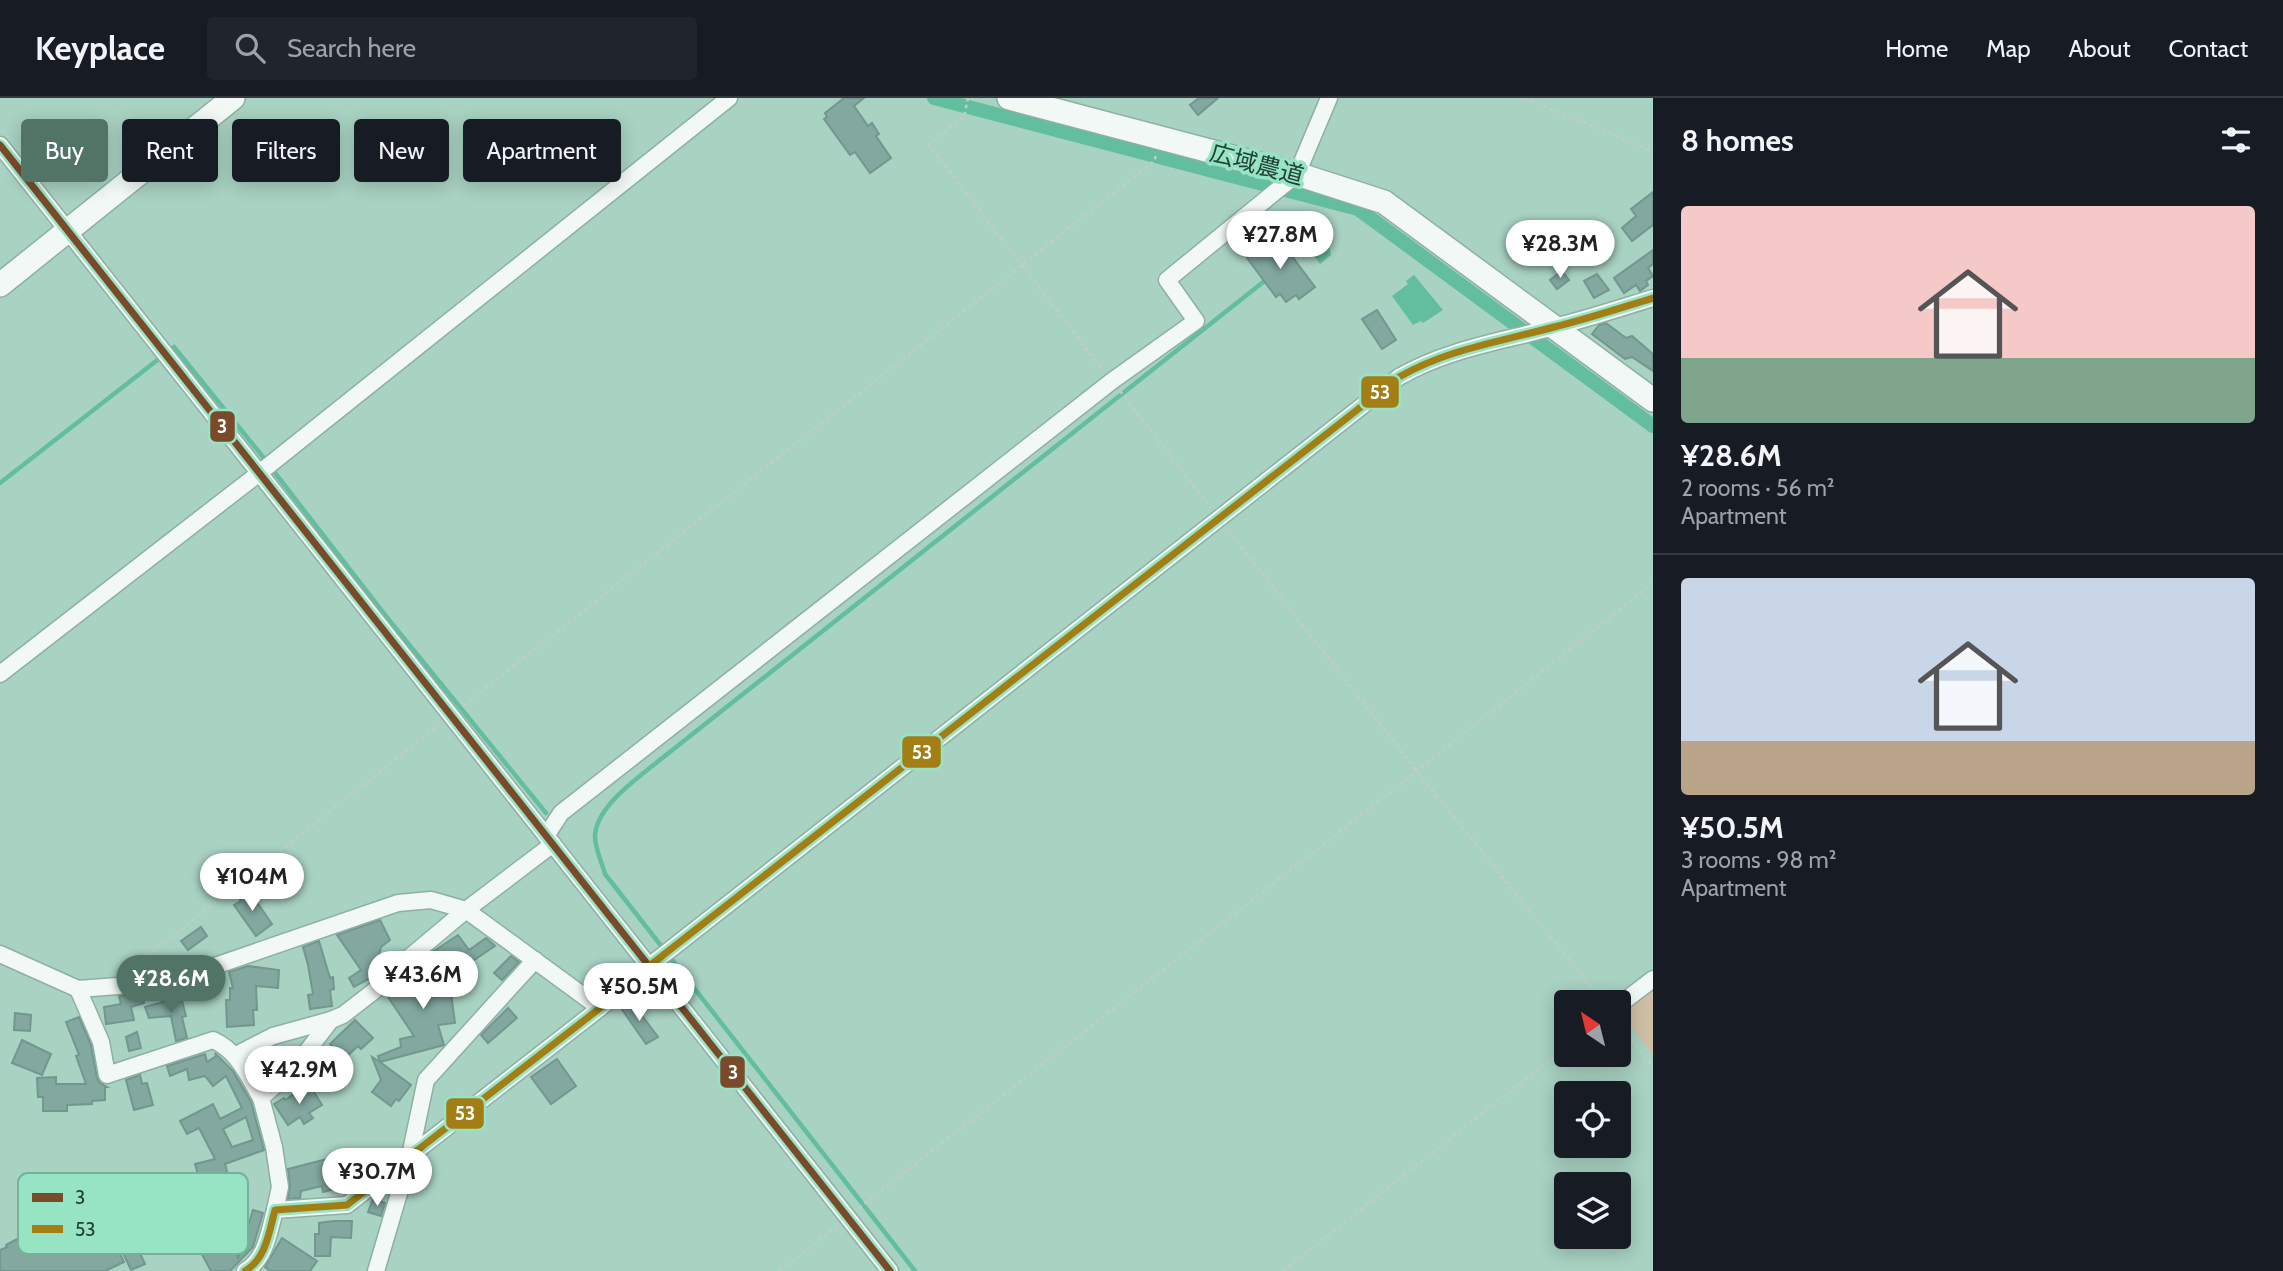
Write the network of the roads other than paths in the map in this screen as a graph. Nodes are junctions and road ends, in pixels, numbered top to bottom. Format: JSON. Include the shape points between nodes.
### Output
{"nodes":[{"id":1,"x":233,"y":98,"type":"edge"},
{"id":2,"x":729,"y":98,"type":"edge"},
{"id":3,"x":1009,"y":98,"type":"edge"},
{"id":4,"x":1329,"y":98,"type":"edge"},
{"id":5,"x":0,"y":145,"type":"edge"},
{"id":6,"x":1297,"y":174,"type":"junction"},
{"id":7,"x":67,"y":232,"type":"junction"},
{"id":8,"x":0,"y":285,"type":"edge"},
{"id":9,"x":1653,"y":298,"type":"edge"},
{"id":10,"x":1553,"y":328,"type":"junction"},
{"id":11,"x":1653,"y":400,"type":"edge"},
{"id":12,"x":258,"y":474,"type":"junction"},
{"id":13,"x":0,"y":674,"type":"edge"},
{"id":14,"x":550,"y":840,"type":"junction"},
{"id":15,"x":466,"y":910,"type":"junction"},
{"id":16,"x":0,"y":954,"type":"edge"},
{"id":17,"x":535,"y":960,"type":"junction"},
{"id":18,"x":648,"y":967,"type":"junction"},
{"id":19,"x":1653,"y":979,"type":"edge"},
{"id":20,"x":78,"y":989,"type":"junction"},
{"id":21,"x":1631,"y":996,"type":"edge"},
{"id":22,"x":600,"y":1008,"type":"junction"},
{"id":23,"x":331,"y":1020,"type":"junction"},
{"id":24,"x":236,"y":1055,"type":"junction"},
{"id":25,"x":261,"y":1098,"type":"junction"},
{"id":26,"x":410,"y":1156,"type":"junction"},
{"id":27,"x":275,"y":1210,"type":"junction"},
{"id":28,"x":245,"y":1271,"type":"edge"},
{"id":29,"x":376,"y":1271,"type":"edge"},
{"id":30,"x":890,"y":1271,"type":"edge"}],
"edges":[{"from":1,"to":7,"type":"street"},
{"from":2,"to":12,"type":"street"},
{"from":3,"to":6,"type":"street","name":"広域農道"},
{"from":4,"to":6,"type":"street"},
{"from":5,"to":7,"type":"street"},
{"from":6,"to":10,"type":"street","name":"広域農道","via":[[1384,202]]},
{"from":6,"to":14,"type":"street","via":[[1167,280],[1196,321],[1112,381],[561,813]]},
{"from":7,"to":8,"type":"street"},
{"from":7,"to":12,"type":"street"},
{"from":9,"to":10,"type":"street"},
{"from":10,"to":11,"type":"street","name":"広域農道"},
{"from":10,"to":18,"type":"street","via":[[1465,349],[1425,362],[1399,377]]},
{"from":12,"to":13,"type":"street"},
{"from":12,"to":14,"type":"street"},
{"from":14,"to":15,"type":"street"},
{"from":14,"to":18,"type":"street"},
{"from":15,"to":17,"type":"street"},
{"from":15,"to":20,"type":"street","via":[[431,900],[398,902],[183,977]]},
{"from":15,"to":23,"type":"street","via":[[374,991]]},
{"from":16,"to":20,"type":"street"},
{"from":17,"to":22,"type":"street"},
{"from":17,"to":26,"type":"street","via":[[426,1080]]},
{"from":18,"to":22,"type":"street"},
{"from":18,"to":30,"type":"street"},
{"from":19,"to":21,"type":"street"},
{"from":20,"to":24,"type":"street","via":[[101,1042],[107,1075],[214,1040]]},
{"from":22,"to":26,"type":"street"},
{"from":23,"to":24,"type":"street","via":[[273,1035]]},
{"from":23,"to":25,"type":"street","via":[[295,1067]]},
{"from":24,"to":25,"type":"street"},
{"from":25,"to":27,"type":"street","via":[[280,1187]]},
{"from":26,"to":27,"type":"street","via":[[347,1205]]},
{"from":26,"to":29,"type":"street"},
{"from":27,"to":28,"type":"street","via":[[265,1248]]}]}
